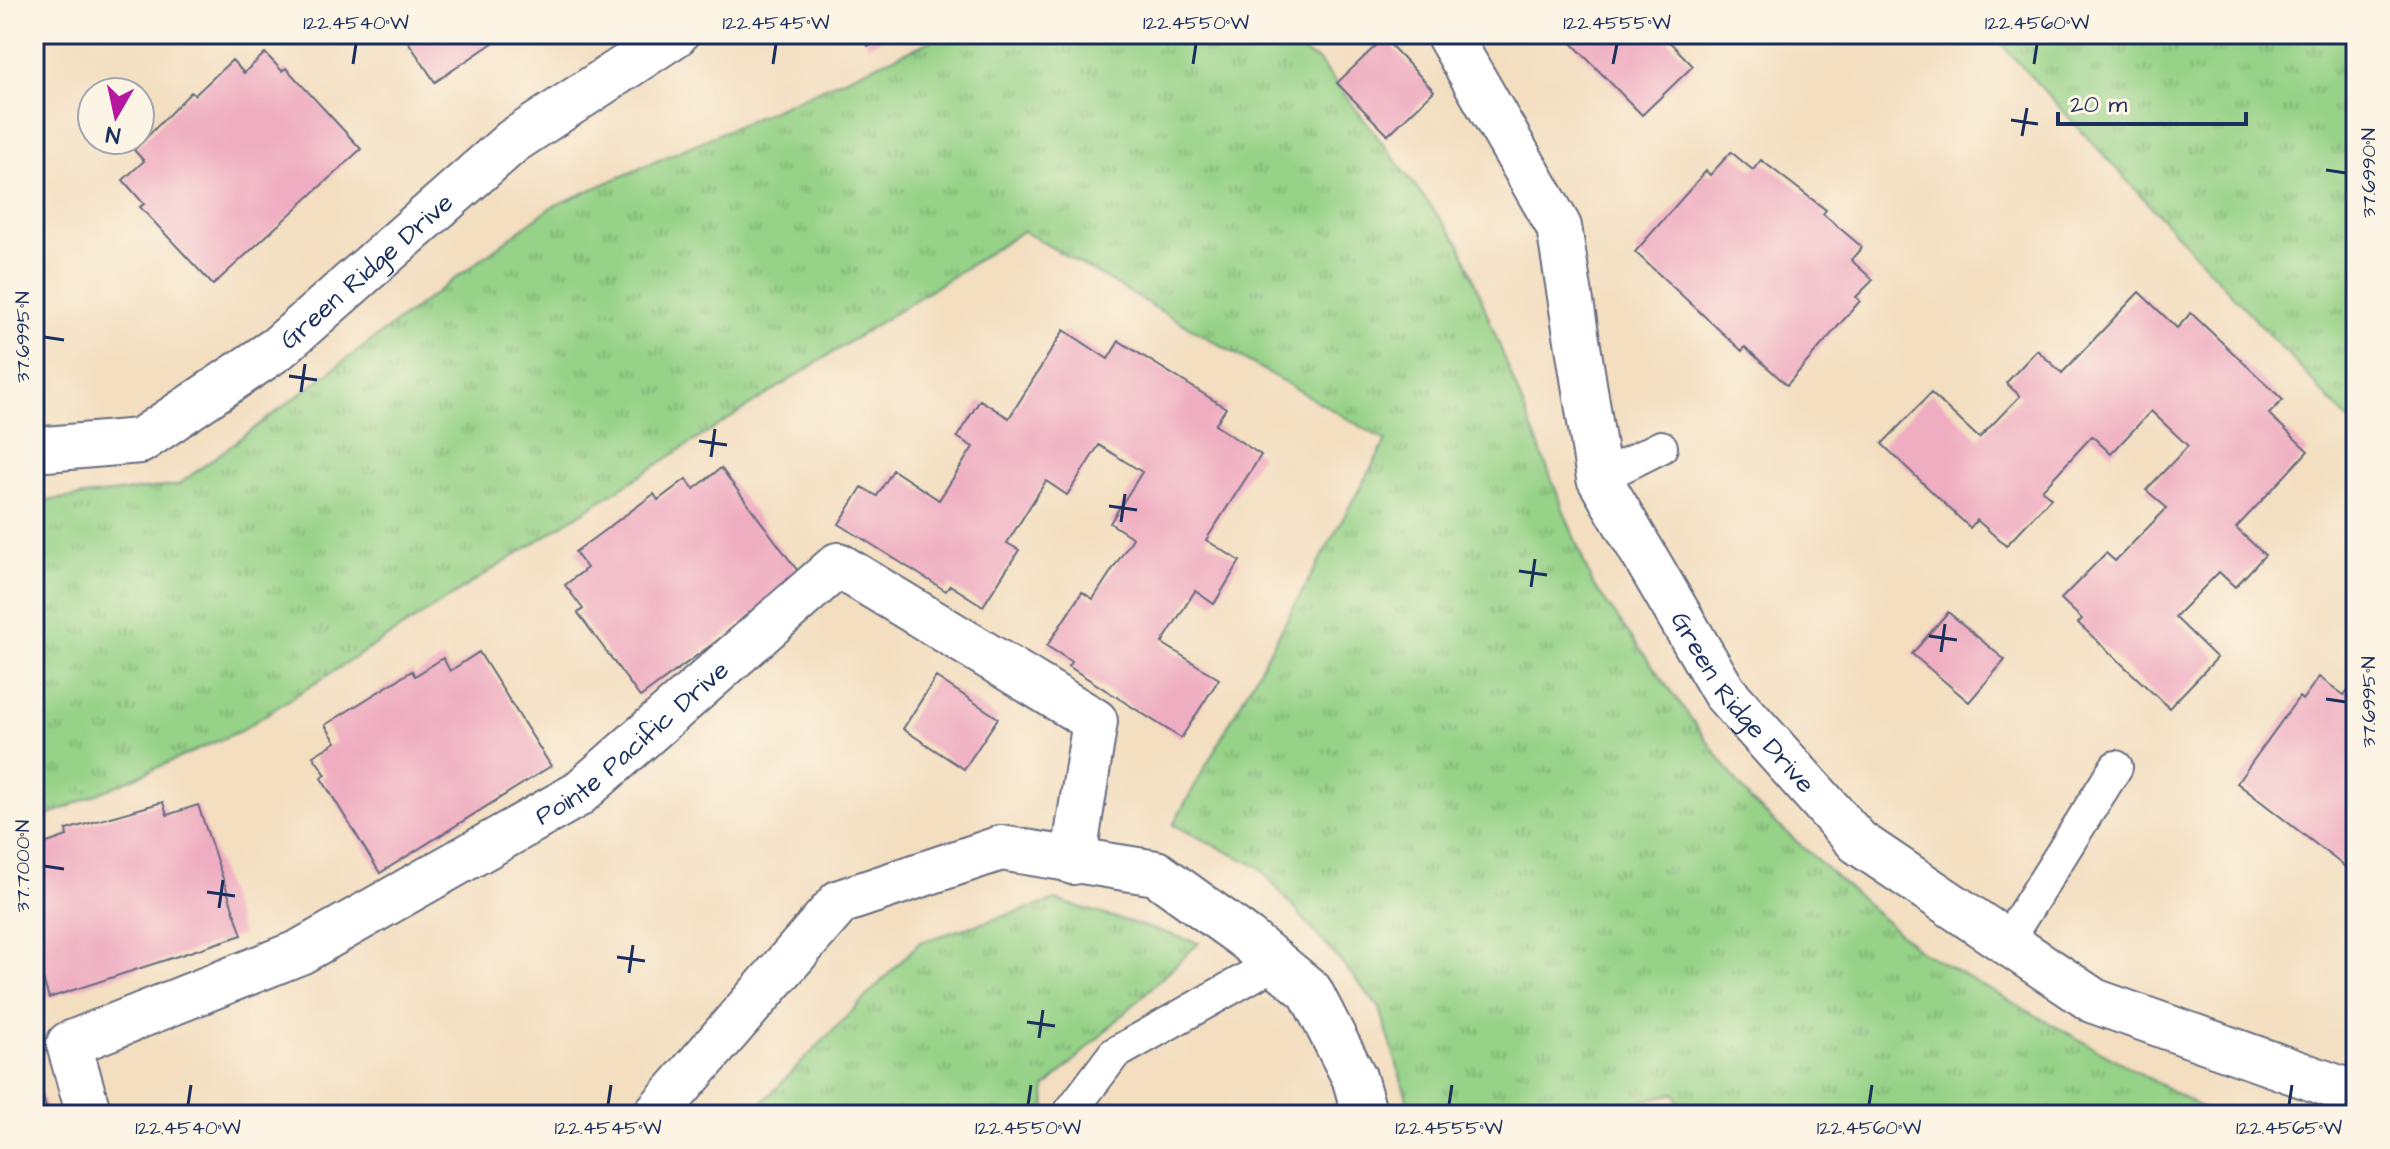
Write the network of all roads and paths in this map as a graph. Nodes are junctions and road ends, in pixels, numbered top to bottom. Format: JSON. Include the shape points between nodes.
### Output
{"nodes":[{"id":1,"x":676,"y":34,"type":"edge"},
{"id":2,"x":1448,"y":34,"type":"edge"},
{"id":3,"x":1661,"y":447,"type":"dead end"},
{"id":4,"x":34,"y":450,"type":"edge"},
{"id":5,"x":1599,"y":478,"type":"junction"},
{"id":6,"x":2116,"y":767,"type":"dead end"},
{"id":7,"x":1073,"y":862,"type":"junction"},
{"id":8,"x":2006,"y":942,"type":"junction"},
{"id":9,"x":1275,"y":963,"type":"junction"},
{"id":10,"x":2356,"y":1094,"type":"edge"},
{"id":11,"x":89,"y":1115,"type":"edge"},
{"id":12,"x":655,"y":1115,"type":"edge"},
{"id":13,"x":1068,"y":1115,"type":"edge"},
{"id":14,"x":1365,"y":1115,"type":"edge"}],
"edges":[{"from":1,"to":4,"type":"street","name":"Green Ridge Drive","via":[[513,141],[278,348],[140,441]]},
{"from":2,"to":5,"type":"street","name":"Green Ridge Drive","via":[[1559,227]]},
{"from":3,"to":5,"type":"lane"},
{"from":5,"to":8,"type":"street","name":"Green Ridge Drive","via":[[1724,692],[1858,842]]},
{"from":6,"to":8,"type":"lane"},
{"from":7,"to":9,"type":"street","via":[[1156,873]]},
{"from":7,"to":11,"type":"street","name":"Pointe Pacific Drive","via":[[1095,721],[838,565],[577,795],[300,952],[69,1044]]},
{"from":7,"to":12,"type":"street","via":[[1001,848],[840,902]]},
{"from":8,"to":10,"type":"street","name":"Green Ridge Drive","via":[[2094,1001]]},
{"from":9,"to":13,"type":"lane","via":[[1114,1054]]},
{"from":9,"to":14,"type":"street","via":[[1310,991],[1354,1077]]}]}
